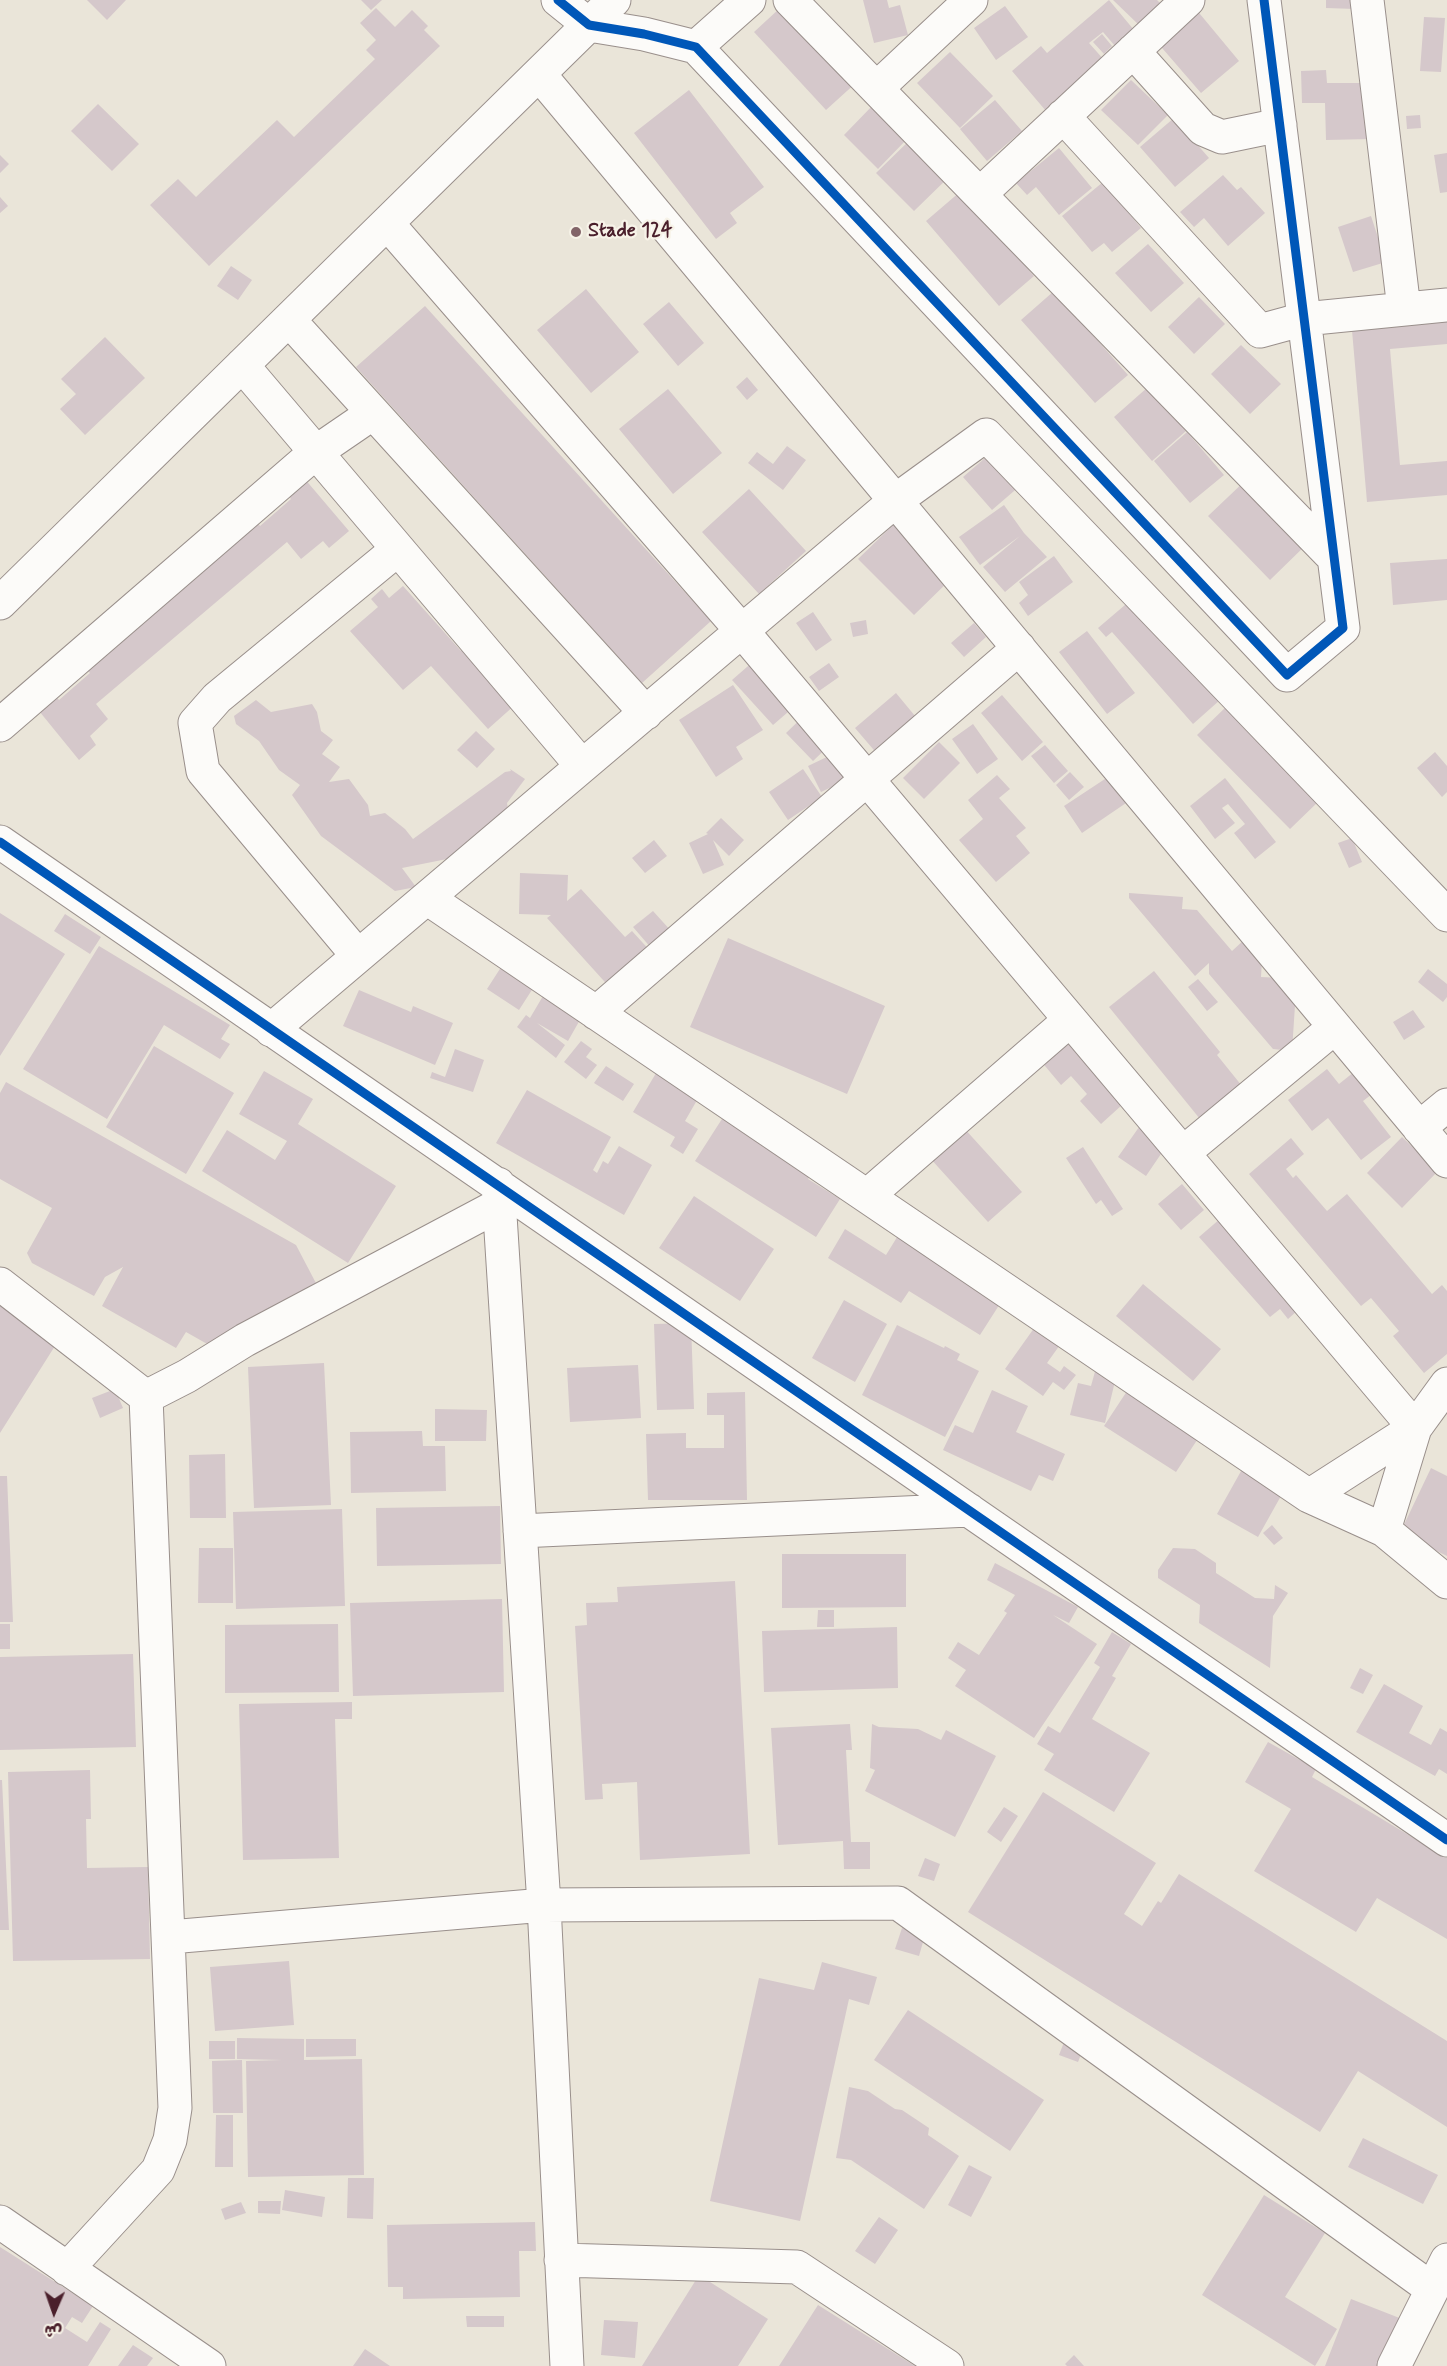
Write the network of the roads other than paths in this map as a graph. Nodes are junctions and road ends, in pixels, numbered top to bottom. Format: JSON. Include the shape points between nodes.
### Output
{"nodes":[{"id":1,"x":558,"y":0,"type":"edge"},
{"id":2,"x":614,"y":0,"type":"edge"},
{"id":3,"x":749,"y":0,"type":"edge"},
{"id":4,"x":790,"y":0,"type":"edge"},
{"id":5,"x":971,"y":0,"type":"edge"},
{"id":6,"x":1188,"y":0,"type":"edge"},
{"id":7,"x":1264,"y":0,"type":"edge"},
{"id":8,"x":1367,"y":0,"type":"edge"},
{"id":9,"x":589,"y":25,"type":"junction"},
{"id":10,"x":696,"y":46,"type":"junction"},
{"id":11,"x":1133,"y":51,"type":"junction"},
{"id":12,"x":539,"y":74,"type":"junction"},
{"id":13,"x":877,"y":88,"type":"junction"},
{"id":14,"x":1063,"y":116,"type":"junction"},
{"id":15,"x":1280,"y":125,"type":"junction"},
{"id":16,"x":980,"y":194,"type":"junction"},
{"id":17,"x":387,"y":223,"type":"junction"},
{"id":18,"x":1447,"y":305,"type":"edge"},
{"id":19,"x":1404,"y":309,"type":"junction"},
{"id":20,"x":1304,"y":319,"type":"junction"},
{"id":21,"x":289,"y":320,"type":"junction"},
{"id":22,"x":242,"y":365,"type":"junction"},
{"id":23,"x":373,"y":413,"type":"junction"},
{"id":24,"x":316,"y":452,"type":"junction"},
{"id":25,"x":896,"y":501,"type":"junction"},
{"id":26,"x":398,"y":549,"type":"junction"},
{"id":27,"x":1335,"y":558,"type":"junction"},
{"id":28,"x":0,"y":603,"type":"edge"},
{"id":29,"x":742,"y":631,"type":"junction"},
{"id":30,"x":1019,"y":648,"type":"junction"},
{"id":31,"x":646,"y":713,"type":"junction"},
{"id":32,"x":0,"y":725,"type":"edge"},
{"id":33,"x":582,"y":766,"type":"junction"},
{"id":34,"x":867,"y":779,"type":"junction"},
{"id":35,"x":0,"y":842,"type":"edge"},
{"id":36,"x":427,"y":898,"type":"junction"},
{"id":37,"x":1447,"y":915,"type":"edge"},
{"id":38,"x":358,"y":956,"type":"junction"},
{"id":39,"x":596,"y":1013,"type":"junction"},
{"id":40,"x":1070,"y":1020,"type":"junction"},
{"id":41,"x":1335,"y":1027,"type":"junction"},
{"id":42,"x":271,"y":1030,"type":"junction"},
{"id":43,"x":1447,"y":1105,"type":"edge"},
{"id":44,"x":1419,"y":1128,"type":"junction"},
{"id":45,"x":1183,"y":1153,"type":"junction"},
{"id":46,"x":1447,"y":1161,"type":"edge"},
{"id":47,"x":498,"y":1194,"type":"junction"},
{"id":48,"x":867,"y":1196,"type":"junction"},
{"id":49,"x":0,"y":1284,"type":"edge"},
{"id":50,"x":1447,"y":1384,"type":"edge"},
{"id":51,"x":146,"y":1397,"type":"junction"},
{"id":52,"x":1415,"y":1428,"type":"junction"},
{"id":53,"x":1309,"y":1496,"type":"junction"},
{"id":54,"x":969,"y":1510,"type":"junction"},
{"id":55,"x":1384,"y":1530,"type":"junction"},
{"id":56,"x":520,"y":1531,"type":"junction"},
{"id":57,"x":1447,"y":1582,"type":"edge"},
{"id":58,"x":1447,"y":1840,"type":"edge"},
{"id":59,"x":544,"y":1905,"type":"junction"},
{"id":60,"x":170,"y":1937,"type":"junction"},
{"id":61,"x":0,"y":2222,"type":"edge"},
{"id":62,"x":561,"y":2260,"type":"junction"},
{"id":63,"x":1447,"y":2260,"type":"edge"},
{"id":64,"x":67,"y":2269,"type":"junction"},
{"id":65,"x":1432,"y":2289,"type":"junction"},
{"id":66,"x":209,"y":2366,"type":"edge"},
{"id":67,"x":567,"y":2366,"type":"edge"},
{"id":68,"x":947,"y":2366,"type":"edge"},
{"id":69,"x":1394,"y":2366,"type":"edge"}],
"edges":[{"from":1,"to":9,"type":"street"},
{"from":2,"to":9,"type":"street"},
{"from":3,"to":10,"type":"street"},
{"from":4,"to":13,"type":"street"},
{"from":5,"to":13,"type":"street"},
{"from":6,"to":11,"type":"street"},
{"from":7,"to":15,"type":"street"},
{"from":8,"to":19,"type":"street"},
{"from":9,"to":10,"type":"street"},
{"from":9,"to":12,"type":"street"},
{"from":10,"to":27,"type":"street","via":[[1287,675],[1343,627]]},
{"from":11,"to":14,"type":"street"},
{"from":11,"to":15,"type":"street","via":[[1210,133],[1222,137]]},
{"from":12,"to":17,"type":"street"},
{"from":12,"to":25,"type":"street"},
{"from":13,"to":16,"type":"street"},
{"from":14,"to":16,"type":"street"},
{"from":14,"to":20,"type":"street","via":[[1260,331]]},
{"from":15,"to":20,"type":"street"},
{"from":16,"to":27,"type":"street"},
{"from":17,"to":21,"type":"street"},
{"from":17,"to":29,"type":"street"},
{"from":18,"to":19,"type":"street"},
{"from":19,"to":20,"type":"street"},
{"from":20,"to":27,"type":"street"},
{"from":21,"to":22,"type":"street"},
{"from":21,"to":23,"type":"street"},
{"from":22,"to":24,"type":"street"},
{"from":22,"to":28,"type":"street"},
{"from":23,"to":24,"type":"street"},
{"from":23,"to":31,"type":"street"},
{"from":24,"to":26,"type":"street"},
{"from":24,"to":32,"type":"street"},
{"from":25,"to":29,"type":"street"},
{"from":25,"to":30,"type":"street"},
{"from":25,"to":37,"type":"street","via":[[986,435]]},
{"from":26,"to":33,"type":"street"},
{"from":26,"to":38,"type":"street","via":[[217,698],[195,723],[202,771]]},
{"from":29,"to":31,"type":"street"},
{"from":29,"to":34,"type":"street"},
{"from":30,"to":34,"type":"street"},
{"from":30,"to":41,"type":"street"},
{"from":31,"to":33,"type":"street"},
{"from":33,"to":36,"type":"street"},
{"from":34,"to":39,"type":"street"},
{"from":34,"to":40,"type":"street"},
{"from":35,"to":42,"type":"street"},
{"from":36,"to":38,"type":"street"},
{"from":36,"to":39,"type":"street"},
{"from":38,"to":42,"type":"street"},
{"from":39,"to":48,"type":"street"},
{"from":40,"to":45,"type":"street"},
{"from":40,"to":48,"type":"street"},
{"from":41,"to":44,"type":"street"},
{"from":41,"to":45,"type":"street"},
{"from":42,"to":47,"type":"street"},
{"from":43,"to":44,"type":"street"},
{"from":44,"to":46,"type":"street"},
{"from":45,"to":52,"type":"street"},
{"from":47,"to":51,"type":"street"},
{"from":47,"to":54,"type":"street"},
{"from":47,"to":56,"type":"street"},
{"from":48,"to":53,"type":"street"},
{"from":49,"to":51,"type":"street"},
{"from":50,"to":52,"type":"street"},
{"from":51,"to":60,"type":"street"},
{"from":52,"to":53,"type":"street"},
{"from":52,"to":55,"type":"street"},
{"from":53,"to":55,"type":"street"},
{"from":54,"to":56,"type":"street"},
{"from":54,"to":58,"type":"street"},
{"from":55,"to":57,"type":"street"},
{"from":56,"to":59,"type":"street"},
{"from":59,"to":60,"type":"street"},
{"from":59,"to":62,"type":"street"},
{"from":59,"to":65,"type":"street","via":[[898,1903]]},
{"from":60,"to":64,"type":"street","via":[[175,2108],[170,2140],[158,2170]]},
{"from":61,"to":64,"type":"street"},
{"from":62,"to":67,"type":"street"},
{"from":62,"to":68,"type":"street","via":[[797,2267]]},
{"from":63,"to":65,"type":"street"},
{"from":64,"to":66,"type":"street"},
{"from":65,"to":69,"type":"street"}]}
